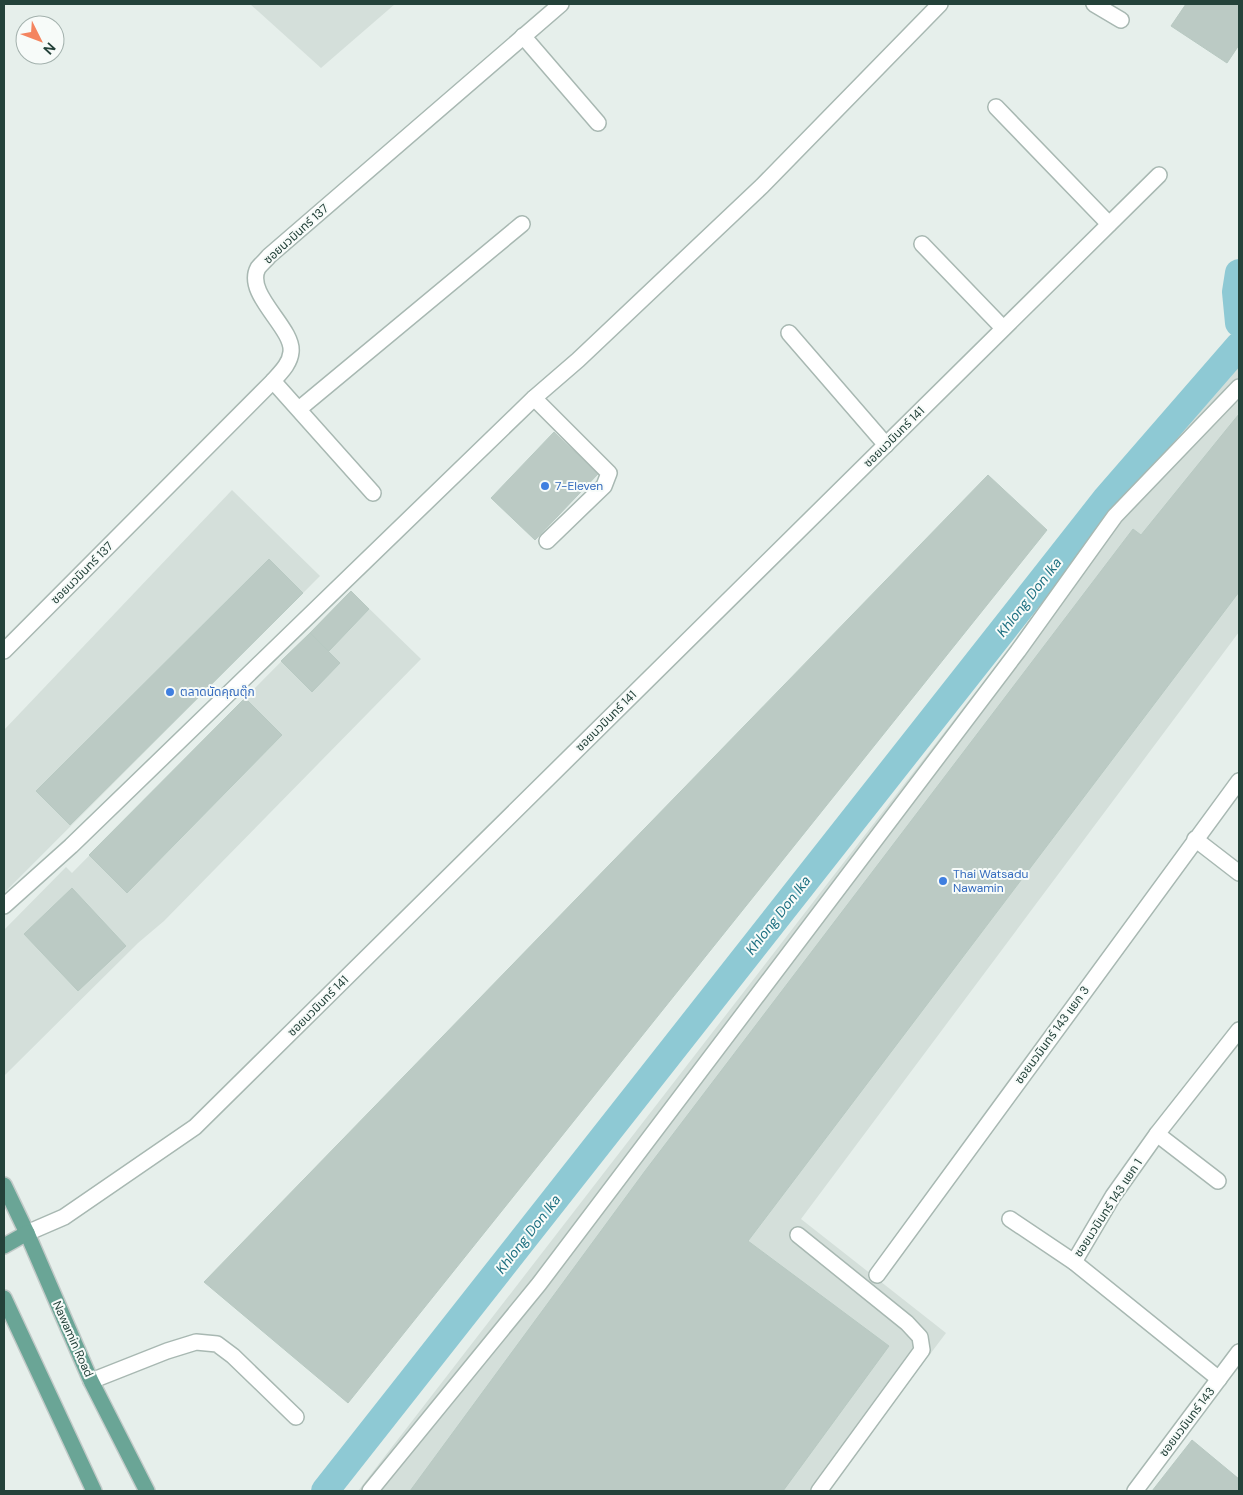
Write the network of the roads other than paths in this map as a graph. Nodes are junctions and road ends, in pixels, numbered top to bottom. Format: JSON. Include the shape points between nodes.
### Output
{"nodes":[{"id":1,"x":561,"y":4,"type":"edge"},
{"id":2,"x":940,"y":4,"type":"edge"},
{"id":3,"x":1094,"y":4,"type":"edge"},
{"id":4,"x":1121,"y":20,"type":"dead end"},
{"id":5,"x":523,"y":36,"type":"junction"},
{"id":6,"x":996,"y":106,"type":"dead end"},
{"id":7,"x":598,"y":123,"type":"dead end"},
{"id":8,"x":1159,"y":175,"type":"dead end"},
{"id":9,"x":522,"y":224,"type":"dead end"},
{"id":10,"x":1110,"y":224,"type":"junction"},
{"id":11,"x":922,"y":244,"type":"dead end"},
{"id":12,"x":1003,"y":328,"type":"junction"},
{"id":13,"x":789,"y":333,"type":"dead end"},
{"id":14,"x":273,"y":382,"type":"junction"},
{"id":15,"x":1239,"y":387,"type":"edge"},
{"id":16,"x":534,"y":398,"type":"junction"},
{"id":17,"x":298,"y":409,"type":"junction"},
{"id":18,"x":886,"y":445,"type":"junction"},
{"id":19,"x":373,"y":492,"type":"dead end"},
{"id":20,"x":547,"y":541,"type":"dead end"},
{"id":21,"x":4,"y":651,"type":"edge"},
{"id":22,"x":1239,"y":781,"type":"edge"},
{"id":23,"x":1195,"y":839,"type":"junction"},
{"id":24,"x":1239,"y":873,"type":"edge"},
{"id":25,"x":4,"y":906,"type":"edge"},
{"id":26,"x":1239,"y":1030,"type":"edge"},
{"id":27,"x":1157,"y":1134,"type":"junction"},
{"id":28,"x":1218,"y":1180,"type":"dead end"},
{"id":29,"x":4,"y":1185,"type":"edge"},
{"id":30,"x":1010,"y":1219,"type":"dead end"},
{"id":31,"x":27,"y":1233,"type":"junction"},
{"id":32,"x":798,"y":1236,"type":"dead end"},
{"id":33,"x":4,"y":1246,"type":"edge"},
{"id":34,"x":1074,"y":1262,"type":"junction"},
{"id":35,"x":877,"y":1275,"type":"dead end"},
{"id":36,"x":4,"y":1298,"type":"edge"},
{"id":37,"x":1239,"y":1352,"type":"edge"},
{"id":38,"x":1219,"y":1378,"type":"junction"},
{"id":39,"x":92,"y":1381,"type":"junction"},
{"id":40,"x":296,"y":1418,"type":"dead end"},
{"id":41,"x":88,"y":1488,"type":"edge"},
{"id":42,"x":147,"y":1491,"type":"edge"},
{"id":43,"x":370,"y":1491,"type":"edge"},
{"id":44,"x":819,"y":1491,"type":"edge"},
{"id":45,"x":1135,"y":1491,"type":"edge"}],
"edges":[{"from":1,"to":5,"type":"street","name":"ซอยนวมินทร์ 137"},
{"from":2,"to":16,"type":"street","via":[[762,186]]},
{"from":3,"to":4,"type":"street"},
{"from":5,"to":7,"type":"street"},
{"from":5,"to":14,"type":"street","name":"ซอยนวมินทร์ 137","via":[[258,268],[255,280],[262,298],[287,337],[292,351],[288,363]]},
{"from":6,"to":10,"type":"street"},
{"from":8,"to":10,"type":"street","name":"ซอยนวมินทร์ 141"},
{"from":9,"to":17,"type":"street"},
{"from":10,"to":12,"type":"street","name":"ซอยนวมินทร์ 141"},
{"from":11,"to":12,"type":"street"},
{"from":12,"to":18,"type":"street","name":"ซอยนวมินทร์ 141"},
{"from":13,"to":18,"type":"street"},
{"from":14,"to":17,"type":"street"},
{"from":14,"to":21,"type":"street","name":"ซอยนวมินทร์ 137"},
{"from":15,"to":43,"type":"street","via":[[1115,516],[1018,651],[539,1284]]},
{"from":16,"to":20,"type":"street","via":[[609,473],[604,486]]},
{"from":16,"to":25,"type":"street","via":[[71,846]]},
{"from":17,"to":19,"type":"street"},
{"from":18,"to":31,"type":"street","name":"ซอยนวมินทร์ 141","via":[[195,1127],[64,1217]]},
{"from":22,"to":23,"type":"street","name":"ซอยนวมินทร์ 143 แยก 3"},
{"from":23,"to":24,"type":"street"},
{"from":23,"to":35,"type":"street","name":"ซอยนวมินทร์ 143 แยก 3"},
{"from":26,"to":27,"type":"street","name":"ซอยนวมินทร์ 143 แยก 1"},
{"from":27,"to":28,"type":"street"},
{"from":27,"to":34,"type":"street","name":"ซอยนวมินทร์ 143 แยก 1","via":[[1113,1196]]},
{"from":29,"to":31,"type":"main road","name":"Nawamin Road"},
{"from":30,"to":34,"type":"street"},
{"from":31,"to":33,"type":"main road"},
{"from":31,"to":39,"type":"main road","name":"Nawamin Road"},
{"from":32,"to":44,"type":"street","via":[[907,1323],[920,1337],[922,1350]]},
{"from":34,"to":38,"type":"street","name":"ซอยนวมินทร์ 143 แยก 1"},
{"from":36,"to":41,"type":"main road"},
{"from":37,"to":38,"type":"street","name":"ซอยนวมินทร์ 143"},
{"from":38,"to":45,"type":"street","name":"ซอยนวมินทร์ 143"},
{"from":39,"to":40,"type":"street","via":[[196,1342],[217,1344]]},
{"from":39,"to":42,"type":"main road","name":"Nawamin Road"}]}
